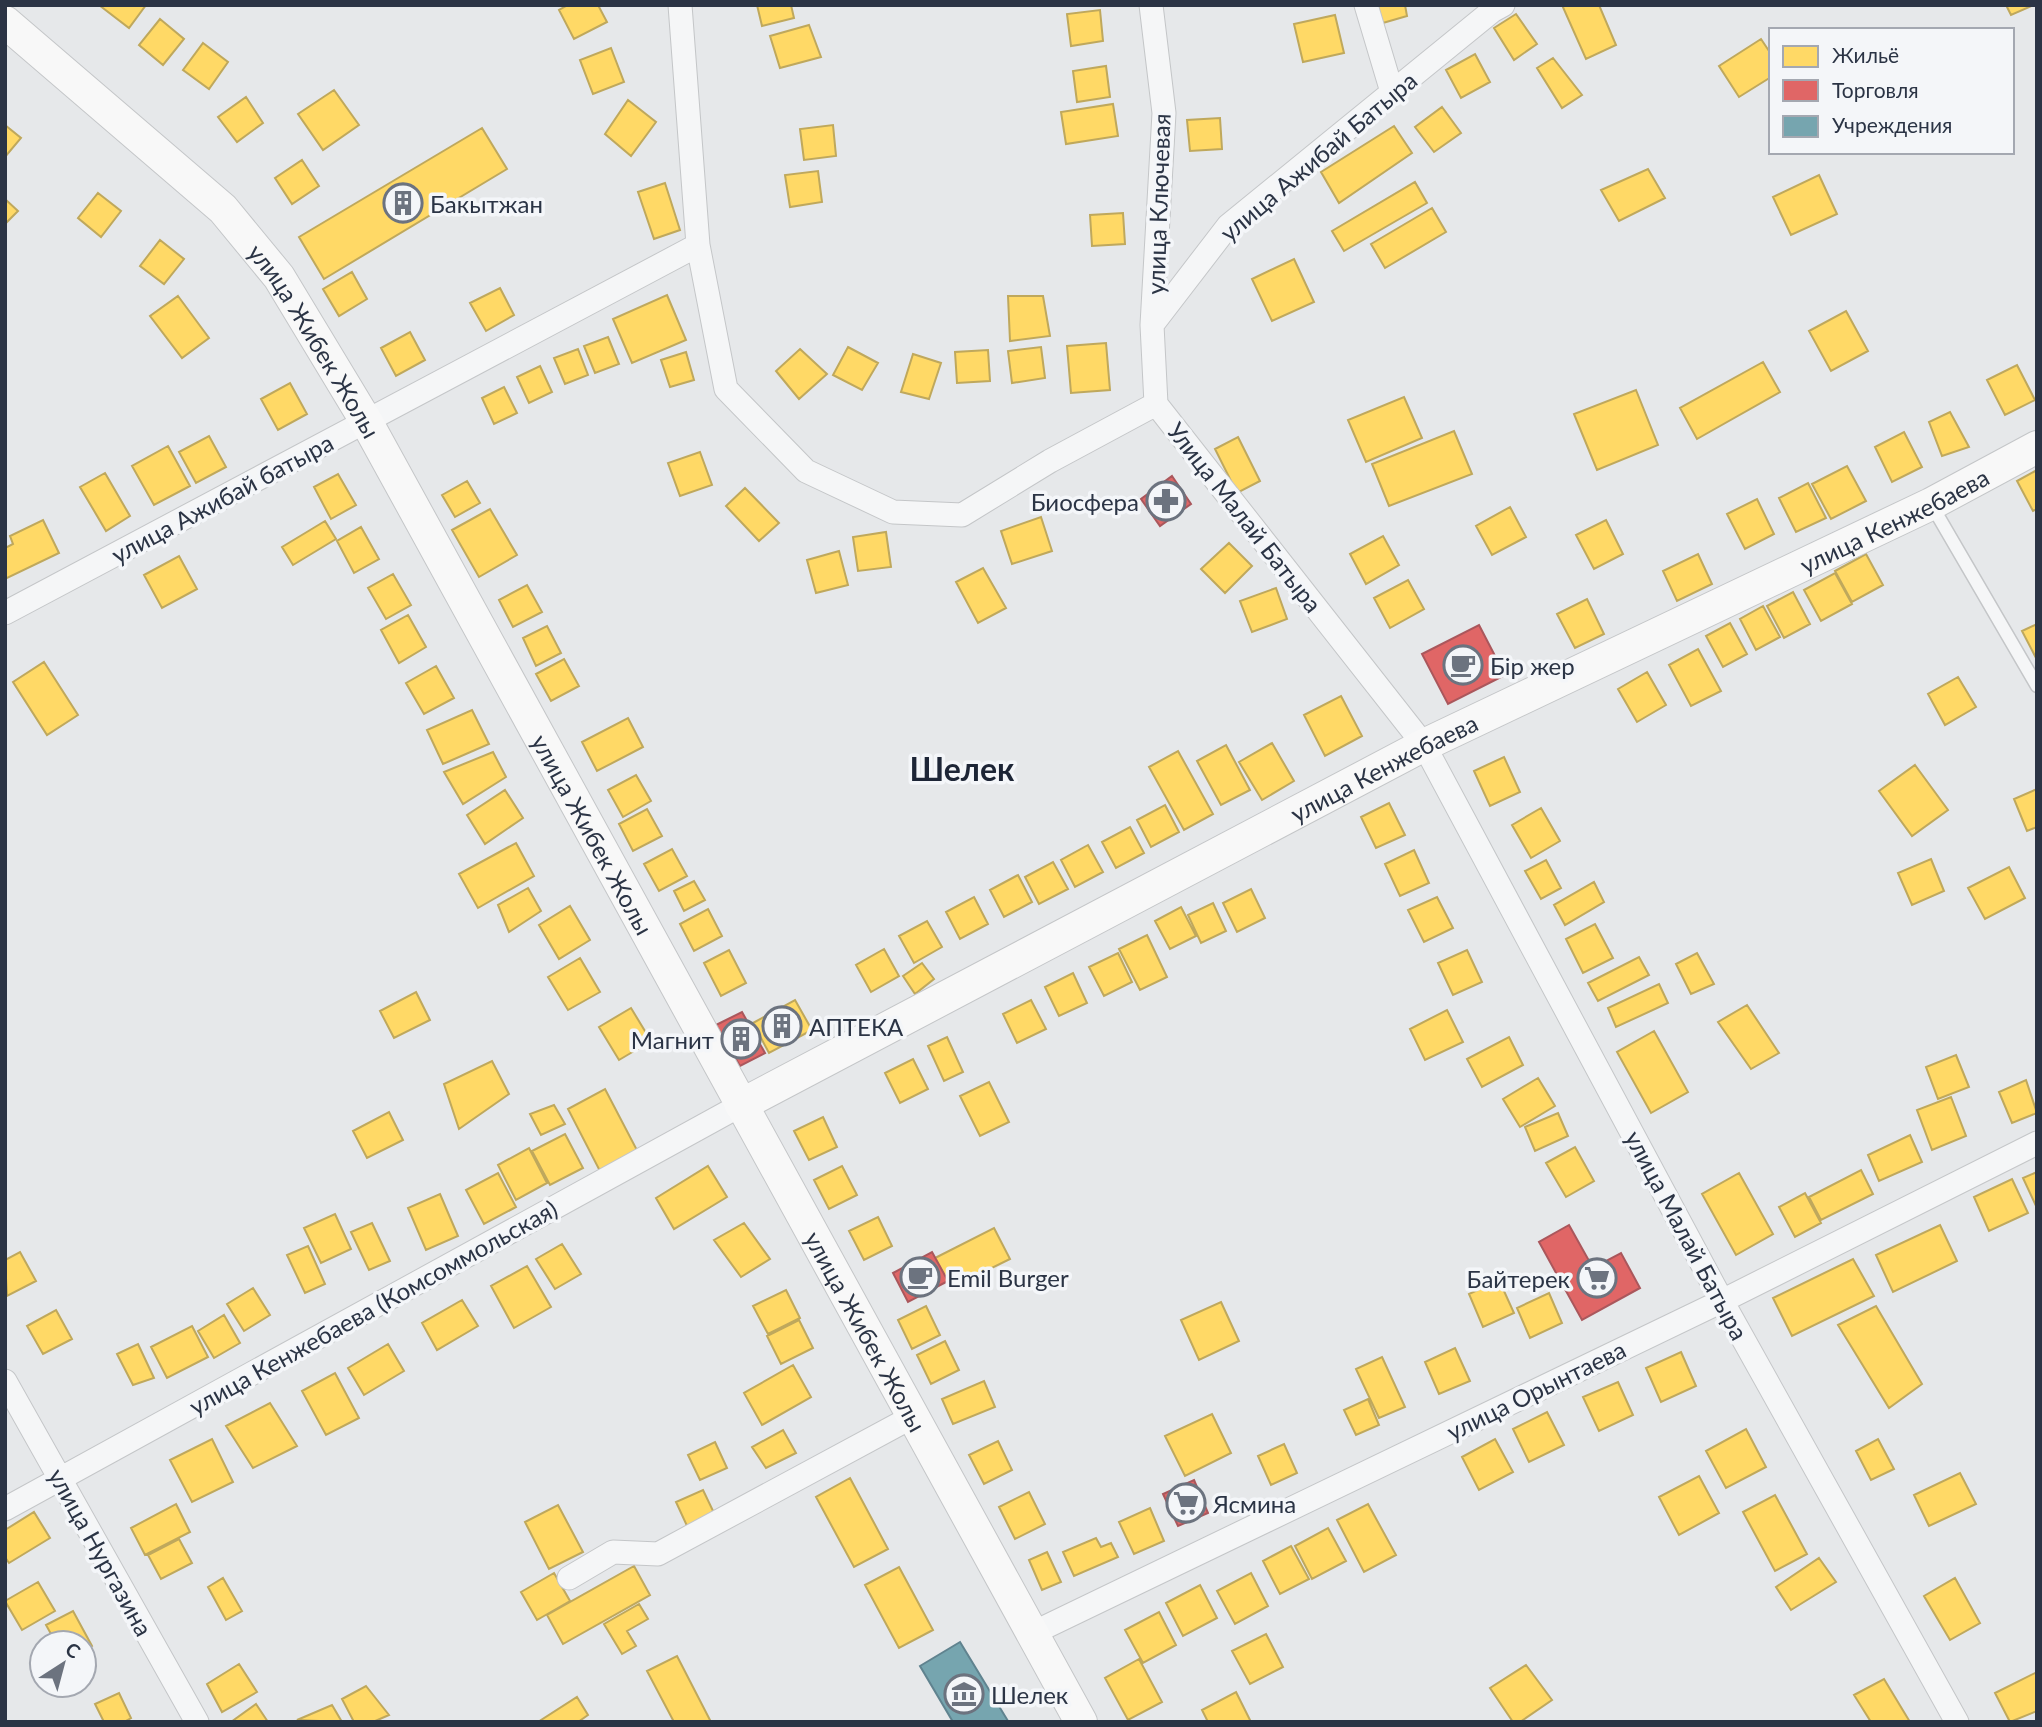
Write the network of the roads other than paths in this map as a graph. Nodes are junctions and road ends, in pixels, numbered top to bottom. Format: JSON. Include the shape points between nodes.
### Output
{"nodes":[{"id":1,"x":680,"y":5,"type":"edge"},
{"id":2,"x":1151,"y":5,"type":"edge"},
{"id":3,"x":1366,"y":5,"type":"edge"},
{"id":4,"x":1503,"y":5,"type":"edge"},
{"id":5,"x":5,"y":22,"type":"edge"},
{"id":6,"x":1392,"y":92,"type":"junction"},
{"id":7,"x":698,"y":245,"type":"junction"},
{"id":8,"x":1152,"y":325,"type":"junction"},
{"id":9,"x":1156,"y":404,"type":"junction"},
{"id":10,"x":366,"y":421,"type":"junction"},
{"id":11,"x":2037,"y":447,"type":"edge"},
{"id":12,"x":1931,"y":504,"type":"junction"},
{"id":13,"x":5,"y":612,"type":"edge"},
{"id":14,"x":2037,"y":686,"type":"edge"},
{"id":15,"x":1424,"y":745,"type":"junction"},
{"id":16,"x":741,"y":1105,"type":"junction"},
{"id":17,"x":2037,"y":1143,"type":"edge"},
{"id":18,"x":1722,"y":1301,"type":"junction"},
{"id":19,"x":5,"y":1381,"type":"edge"},
{"id":20,"x":912,"y":1417,"type":"junction"},
{"id":21,"x":60,"y":1479,"type":"junction"},
{"id":22,"x":5,"y":1509,"type":"edge"},
{"id":23,"x":569,"y":1578,"type":"dead end"},
{"id":24,"x":1032,"y":1633,"type":"junction"},
{"id":25,"x":197,"y":1722,"type":"edge"},
{"id":26,"x":1081,"y":1722,"type":"edge"},
{"id":27,"x":1957,"y":1722,"type":"edge"}],
"edges":[{"from":1,"to":7,"type":"street"},
{"from":2,"to":8,"type":"street","name":"улица Ключевая","via":[[1164,113]]},
{"from":3,"to":6,"type":"street"},
{"from":4,"to":6,"type":"street","name":"улица Ажибай Батыра"},
{"from":5,"to":10,"type":"main road","name":"улица Жибек Жолы","via":[[223,209],[279,277]]},
{"from":6,"to":8,"type":"street","name":"улица Ажибай Батыра","via":[[1228,226]]},
{"from":7,"to":9,"type":"street","name":"Улица Малай Батыра","via":[[726,390],[806,471],[893,512],[962,515]]},
{"from":7,"to":10,"type":"street","name":"улица Ажибай батыра"},
{"from":8,"to":9,"type":"street","name":"улица Ключевая"},
{"from":9,"to":15,"type":"street","name":"Улица Малай Батыра"},
{"from":10,"to":13,"type":"street","name":"улица Ажибай батыра"},
{"from":10,"to":16,"type":"main road","name":"улица Жибек Жолы"},
{"from":11,"to":12,"type":"main road","name":"улица Кенжебаева"},
{"from":12,"to":14,"type":"lane"},
{"from":12,"to":15,"type":"main road","name":"улица Кенжебаева"},
{"from":15,"to":16,"type":"main road","name":"улица Кенжебаева"},
{"from":15,"to":18,"type":"street","name":"улица Малай Батыра"},
{"from":16,"to":20,"type":"main road","name":"улица Жибек Жолы"},
{"from":16,"to":21,"type":"street","name":"улица Кенжебаева (Комсоммольская)"},
{"from":17,"to":18,"type":"street","name":"улица Орынтаева"},
{"from":18,"to":24,"type":"street","name":"улица Орынтаева"},
{"from":18,"to":27,"type":"street","name":"улица Малай Батыра"},
{"from":19,"to":21,"type":"street","name":"улица Нургазина"},
{"from":20,"to":23,"type":"street","via":[[658,1554],[613,1552]]},
{"from":20,"to":24,"type":"main road","name":"улица Жибек Жолы"},
{"from":21,"to":22,"type":"street","name":"улица Кенжебаева (Комсоммольская)"},
{"from":21,"to":25,"type":"street","name":"улица Нургазина"},
{"from":24,"to":26,"type":"main road","name":"улица Жибек Жолы"}]}
